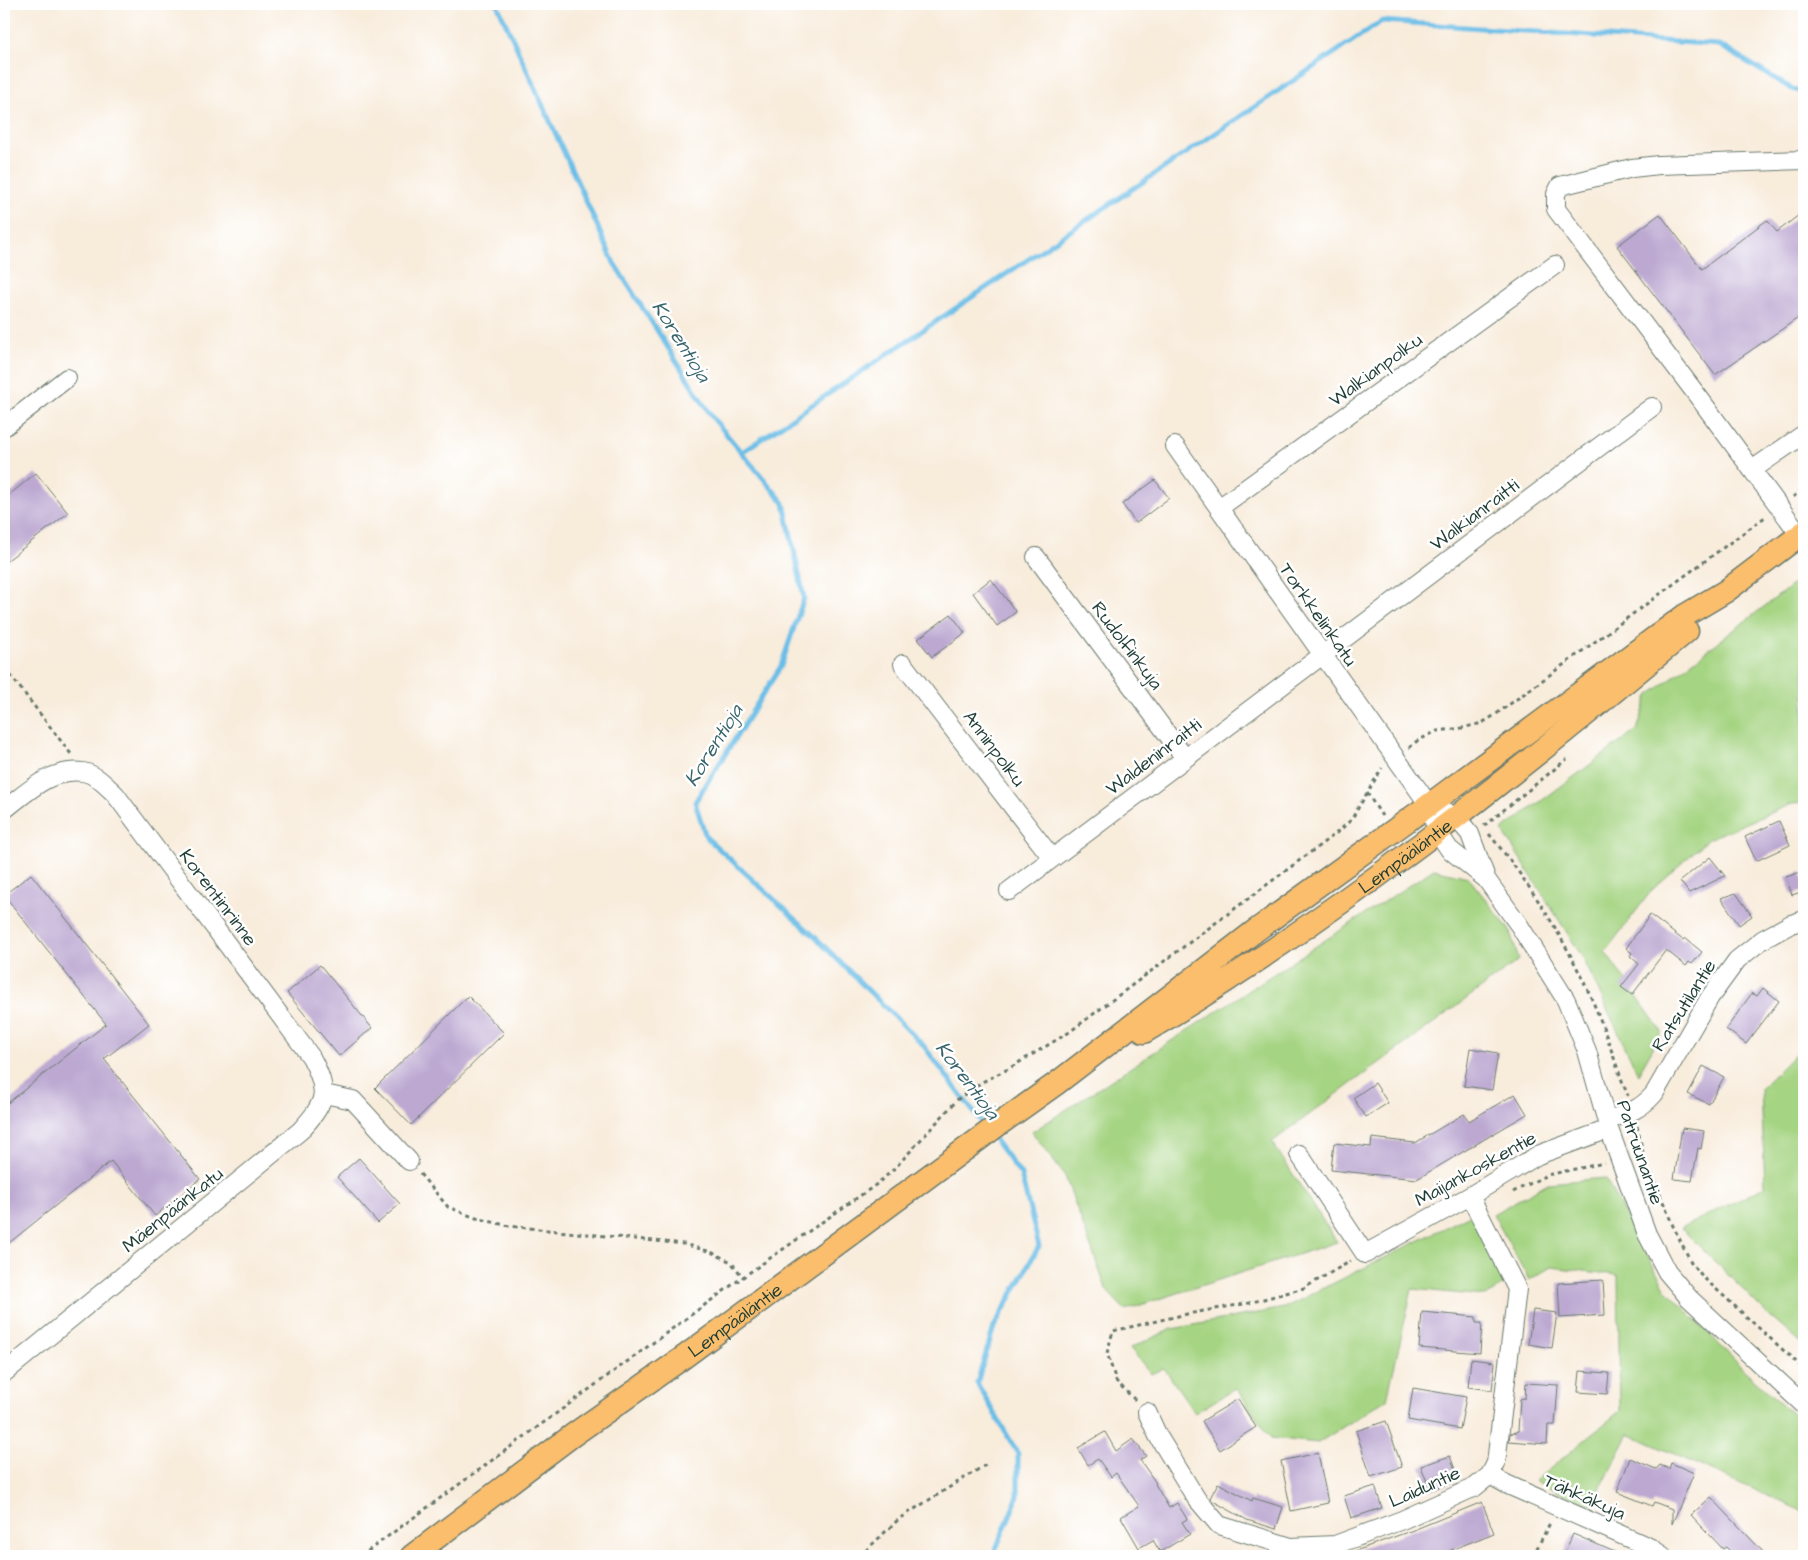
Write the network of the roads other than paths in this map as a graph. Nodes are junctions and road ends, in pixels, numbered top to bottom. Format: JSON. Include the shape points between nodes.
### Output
{"nodes":[{"id":1,"x":1804,"y":160,"type":"edge"},
{"id":2,"x":1555,"y":265,"type":"dead end"},
{"id":3,"x":67,"y":378,"type":"dead end"},
{"id":4,"x":1652,"y":407,"type":"dead end"},
{"id":5,"x":4,"y":427,"type":"edge"},
{"id":6,"x":1804,"y":434,"type":"edge"},
{"id":7,"x":1175,"y":446,"type":"dead end"},
{"id":8,"x":1752,"y":470,"type":"junction"},
{"id":9,"x":1219,"y":508,"type":"junction"},
{"id":10,"x":1802,"y":534,"type":"edge"},
{"id":11,"x":1036,"y":557,"type":"dead end"},
{"id":12,"x":1726,"y":591,"type":"junction"},
{"id":13,"x":1322,"y":655,"type":"junction"},
{"id":14,"x":903,"y":664,"type":"dead end"},
{"id":15,"x":1185,"y":758,"type":"junction"},
{"id":16,"x":1429,"y":805,"type":"junction"},
{"id":17,"x":4,"y":810,"type":"edge"},
{"id":18,"x":1455,"y":816,"type":"junction"},
{"id":19,"x":1437,"y":831,"type":"junction"},
{"id":20,"x":1052,"y":858,"type":"junction"},
{"id":21,"x":1486,"y":879,"type":"junction"},
{"id":22,"x":1009,"y":891,"type":"dead end"},
{"id":23,"x":1804,"y":920,"type":"edge"},
{"id":24,"x":1057,"y":1084,"type":"junction"},
{"id":25,"x":324,"y":1094,"type":"junction"},
{"id":26,"x":1608,"y":1125,"type":"junction"},
{"id":27,"x":1299,"y":1154,"type":"dead end"},
{"id":28,"x":410,"y":1161,"type":"road end"},
{"id":29,"x":1470,"y":1196,"type":"junction"},
{"id":30,"x":4,"y":1373,"type":"edge"},
{"id":31,"x":1804,"y":1405,"type":"edge"},
{"id":32,"x":1147,"y":1412,"type":"road end"},
{"id":33,"x":1490,"y":1475,"type":"junction"},
{"id":34,"x":412,"y":1556,"type":"edge"},
{"id":35,"x":1663,"y":1556,"type":"edge"}],
"edges":[{"from":1,"to":8,"type":"street","via":[[1632,168],[1560,186],[1556,194],[1556,209]]},
{"from":2,"to":9,"type":"street","name":"Walkianpolku"},
{"from":3,"to":5,"type":"street"},
{"from":4,"to":13,"type":"street","name":"Walkianraitti"},
{"from":6,"to":8,"type":"street"},
{"from":7,"to":9,"type":"street","name":"Torkkelinkatu"},
{"from":8,"to":10,"type":"street"},
{"from":9,"to":13,"type":"street","name":"Torkkelinkatu"},
{"from":10,"to":12,"type":"main road","name":"Lempääläntie"},
{"from":11,"to":15,"type":"street","name":"Rudolfinkuja"},
{"from":12,"to":16,"type":"main road","name":"Lempääläntie","via":[[1684,616]]},
{"from":12,"to":18,"type":"main road","name":"Lempääläntie","via":[[1693,626],[1615,691]]},
{"from":13,"to":15,"type":"street","name":"Waldeninraitti"},
{"from":13,"to":16,"type":"street","name":"Torkkelinkatu"},
{"from":14,"to":20,"type":"street","name":"Anninpolku"},
{"from":15,"to":20,"type":"street","name":"Waldeninraitti"},
{"from":16,"to":18,"type":"street","name":"Patruunantie"},
{"from":16,"to":19,"type":"street","name":"Patruunantie"},
{"from":16,"to":24,"type":"main road","name":"Lempääläntie","via":[[1254,932]]},
{"from":17,"to":25,"type":"street","name":"Korentinrinne","via":[[46,778],[66,772],[84,772],[101,780],[115,794],[311,1057],[321,1076]]},
{"from":18,"to":19,"type":"main road","name":"Lempääläntie"},
{"from":18,"to":21,"type":"street","name":"Patruunantie","via":[[1470,834]]},
{"from":19,"to":21,"type":"street","name":"Patruunantie","via":[[1449,849]]},
{"from":19,"to":24,"type":"main road","name":"Lempääläntie","via":[[1266,954]]},
{"from":20,"to":22,"type":"street","name":"Waldeninraitti"},
{"from":21,"to":26,"type":"street","name":"Patruunantie","via":[[1566,1000],[1587,1051]]},
{"from":23,"to":26,"type":"street","name":"Ratsutilantie","via":[[1762,940],[1737,960],[1710,997],[1654,1094],[1645,1104]]},
{"from":24,"to":34,"type":"main road","name":"Lempääläntie","via":[[573,1435]]},
{"from":25,"to":28,"type":"street","via":[[353,1100]]},
{"from":25,"to":30,"type":"street","name":"Mäenpäänkatu","via":[[317,1113],[300,1132]]},
{"from":26,"to":29,"type":"street","name":"Maijankoskentie","via":[[1538,1155]]},
{"from":26,"to":31,"type":"street","name":"Patruunantie","via":[[1648,1234],[1667,1272],[1689,1298]]},
{"from":27,"to":29,"type":"street","name":"Maijankoskentie","via":[[1365,1254]]},
{"from":29,"to":33,"type":"street","name":"Laiduntie","via":[[1517,1289],[1496,1463]]},
{"from":32,"to":33,"type":"street","name":"Laiduntie","via":[[1196,1498],[1219,1525],[1291,1547],[1335,1545],[1402,1520],[1475,1487]]},
{"from":33,"to":35,"type":"street","name":"Tähkäkuja"}]}
